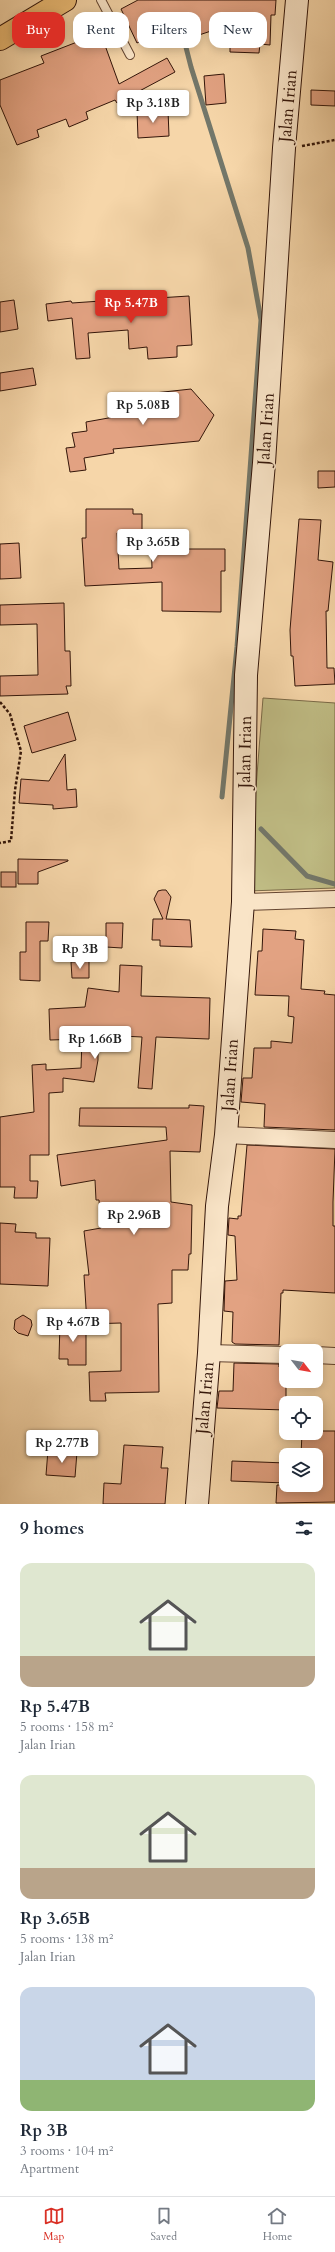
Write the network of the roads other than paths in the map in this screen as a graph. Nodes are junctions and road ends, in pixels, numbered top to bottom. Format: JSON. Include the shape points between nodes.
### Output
{"nodes":[{"id":1,"x":65,"y":0,"type":"edge"},
{"id":2,"x":101,"y":0,"type":"edge"},
{"id":3,"x":297,"y":0,"type":"edge"},
{"id":4,"x":0,"y":39,"type":"edge"},
{"id":5,"x":130,"y":55,"type":"dead end"},
{"id":6,"x":335,"y":899,"type":"edge"},
{"id":7,"x":243,"y":902,"type":"junction"},
{"id":8,"x":226,"y":1135,"type":"junction"},
{"id":9,"x":335,"y":1140,"type":"edge"},
{"id":10,"x":209,"y":1352,"type":"junction"},
{"id":11,"x":279,"y":1355,"type":"edge"},
{"id":12,"x":323,"y":1355,"type":"edge"},
{"id":13,"x":335,"y":1356,"type":"edge"},
{"id":14,"x":197,"y":1504,"type":"edge"}],
"edges":[{"from":1,"to":4,"type":"highway"},
{"from":2,"to":5,"type":"lane"},
{"from":3,"to":7,"type":"main road","name":"Jalan Irian","via":[[246,675]]},
{"from":6,"to":7,"type":"street"},
{"from":7,"to":8,"type":"main road","name":"Jalan Irian"},
{"from":8,"to":9,"type":"street"},
{"from":8,"to":10,"type":"main road","name":"Jalan Irian","via":[[217,1206]]},
{"from":10,"to":11,"type":"street"},
{"from":10,"to":14,"type":"main road","name":"Jalan Irian"},
{"from":12,"to":13,"type":"street"}]}
